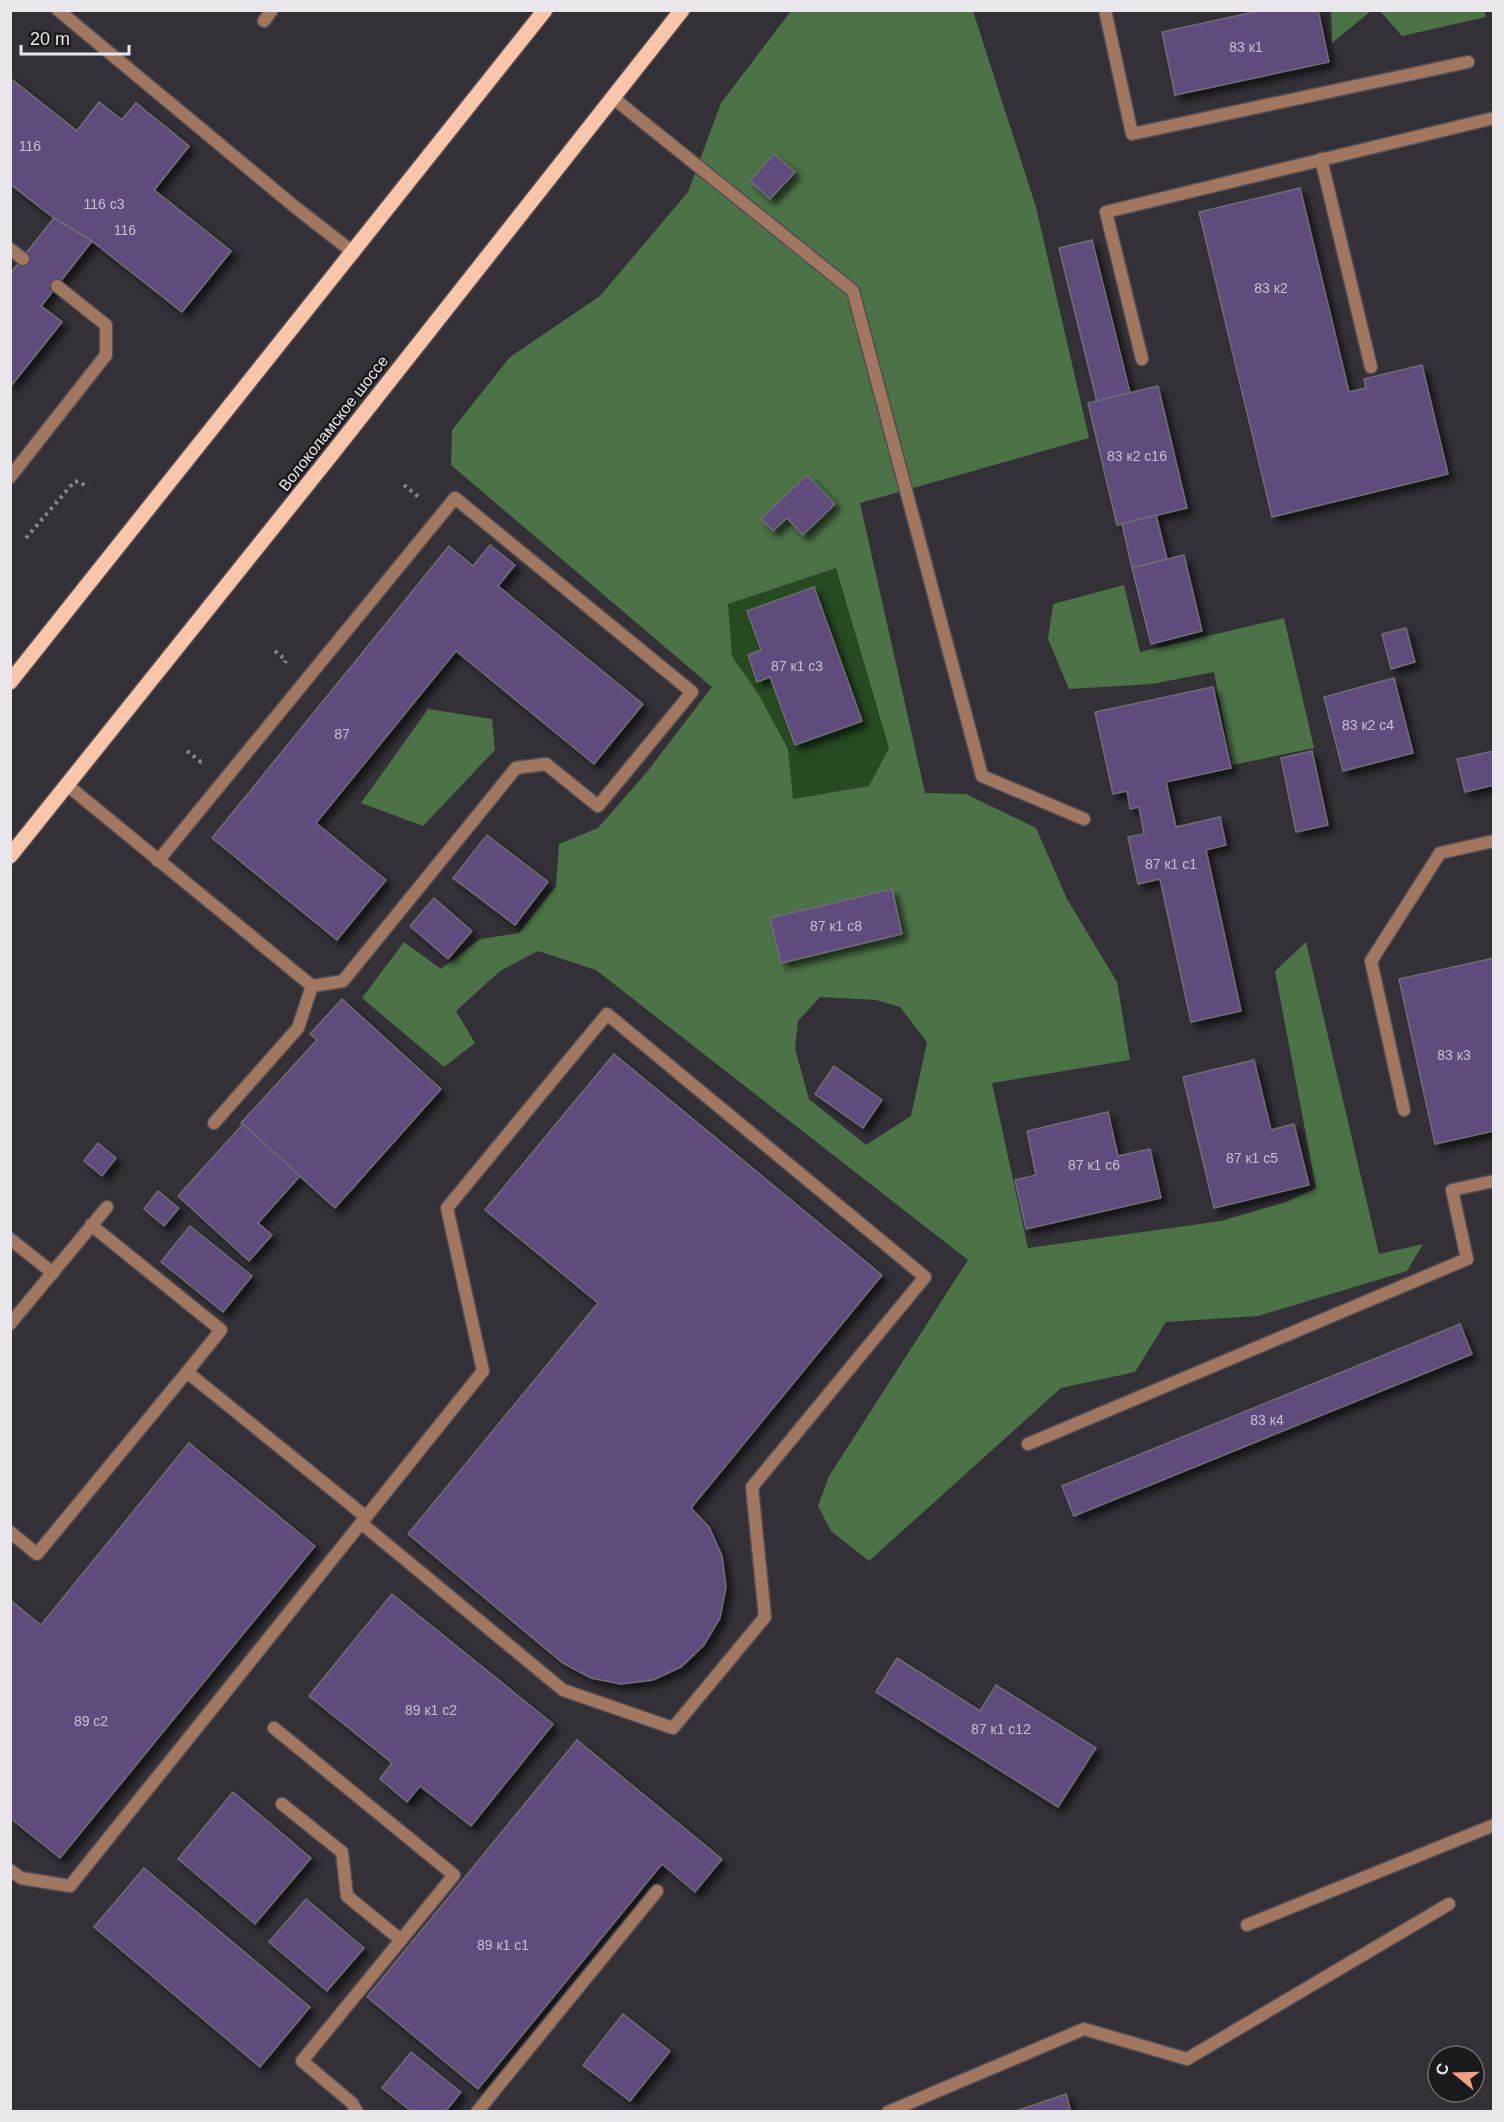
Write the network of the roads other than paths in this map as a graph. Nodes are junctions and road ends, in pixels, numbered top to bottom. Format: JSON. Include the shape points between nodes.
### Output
{"nodes":[{"id":1,"x":58,"y":10,"type":"edge"},
{"id":2,"x":273,"y":10,"type":"edge"},
{"id":3,"x":545,"y":10,"type":"edge"},
{"id":4,"x":682,"y":10,"type":"edge"},
{"id":5,"x":1105,"y":10,"type":"edge"},
{"id":6,"x":264,"y":21,"type":"dead end"},
{"id":7,"x":1468,"y":62,"type":"dead end"},
{"id":8,"x":612,"y":97,"type":"junction"},
{"id":9,"x":1494,"y":118,"type":"edge"},
{"id":10,"x":1321,"y":159,"type":"junction"},
{"id":11,"x":10,"y":249,"type":"edge"},
{"id":12,"x":354,"y":253,"type":"junction"},
{"id":13,"x":23,"y":258,"type":"dead end"},
{"id":14,"x":57,"y":286,"type":"dead end"},
{"id":15,"x":1142,"y":359,"type":"dead end"},
{"id":16,"x":1371,"y":367,"type":"dead end"},
{"id":17,"x":10,"y":477,"type":"edge"},
{"id":18,"x":10,"y":682,"type":"edge"},
{"id":19,"x":67,"y":785,"type":"junction"},
{"id":20,"x":1084,"y":819,"type":"dead end"},
{"id":21,"x":1494,"y":841,"type":"edge"},
{"id":22,"x":10,"y":856,"type":"edge"},
{"id":23,"x":158,"y":861,"type":"junction"},
{"id":24,"x":312,"y":986,"type":"junction"},
{"id":25,"x":1404,"y":1110,"type":"dead end"},
{"id":26,"x":214,"y":1123,"type":"dead end"},
{"id":27,"x":1494,"y":1181,"type":"edge"},
{"id":28,"x":106,"y":1208,"type":"dead end"},
{"id":29,"x":92,"y":1225,"type":"junction"},
{"id":30,"x":10,"y":1239,"type":"edge"},
{"id":31,"x":53,"y":1273,"type":"junction"},
{"id":32,"x":10,"y":1324,"type":"edge"},
{"id":33,"x":187,"y":1372,"type":"junction"},
{"id":34,"x":1028,"y":1444,"type":"dead end"},
{"id":35,"x":363,"y":1520,"type":"junction"},
{"id":36,"x":10,"y":1532,"type":"edge"},
{"id":37,"x":274,"y":1728,"type":"dead end"},
{"id":38,"x":282,"y":1804,"type":"dead end"},
{"id":39,"x":1494,"y":1825,"type":"edge"},
{"id":40,"x":10,"y":1870,"type":"edge"},
{"id":41,"x":657,"y":1891,"type":"dead end"},
{"id":42,"x":1449,"y":1904,"type":"dead end"},
{"id":43,"x":1247,"y":1925,"type":"dead end"},
{"id":44,"x":401,"y":1940,"type":"junction"},
{"id":45,"x":357,"y":2112,"type":"edge"},
{"id":46,"x":477,"y":2112,"type":"edge"},
{"id":47,"x":888,"y":2112,"type":"edge"}],
"edges":[{"from":1,"to":12,"type":"lane"},
{"from":2,"to":6,"type":"lane"},
{"from":3,"to":12,"type":"main road"},
{"from":4,"to":8,"type":"main road","name":"Волоколамское шоссе"},
{"from":5,"to":7,"type":"lane","via":[[1132,134]]},
{"from":8,"to":19,"type":"main road","name":"Волоколамское шоссе"},
{"from":8,"to":20,"type":"lane","via":[[853,291],[982,776]]},
{"from":9,"to":10,"type":"lane"},
{"from":10,"to":15,"type":"lane","via":[[1107,212]]},
{"from":10,"to":16,"type":"lane"},
{"from":11,"to":13,"type":"lane"},
{"from":12,"to":18,"type":"main road"},
{"from":14,"to":17,"type":"lane","via":[[106,325],[106,355]]},
{"from":19,"to":22,"type":"main road","name":"Волоколамское шоссе"},
{"from":19,"to":23,"type":"lane"},
{"from":21,"to":25,"type":"lane","via":[[1440,853],[1371,961]]},
{"from":23,"to":24,"type":"lane"},
{"from":23,"to":24,"type":"lane","via":[[455,498],[692,692],[598,806],[546,764],[516,768],[343,981]]},
{"from":24,"to":26,"type":"lane","via":[[298,1028]]},
{"from":27,"to":34,"type":"lane","via":[[1452,1190],[1467,1259]]},
{"from":28,"to":29,"type":"lane"},
{"from":29,"to":31,"type":"lane"},
{"from":29,"to":33,"type":"lane","via":[[221,1330]]},
{"from":30,"to":31,"type":"lane"},
{"from":31,"to":32,"type":"lane"},
{"from":33,"to":35,"type":"lane"},
{"from":33,"to":36,"type":"lane","via":[[37,1554]]},
{"from":35,"to":35,"type":"lane","via":[[483,1371],[447,1208],[607,1014],[925,1277],[752,1487],[765,1617],[673,1728],[563,1690]]},
{"from":35,"to":40,"type":"lane","via":[[70,1886],[21,1878]]},
{"from":37,"to":44,"type":"lane","via":[[454,1875]]},
{"from":38,"to":44,"type":"lane","via":[[342,1852],[346,1896]]},
{"from":39,"to":43,"type":"lane"},
{"from":41,"to":46,"type":"lane"},
{"from":42,"to":47,"type":"lane","via":[[1187,2059],[1084,2029]]},
{"from":44,"to":45,"type":"lane","via":[[302,2061],[352,2103]]}]}
